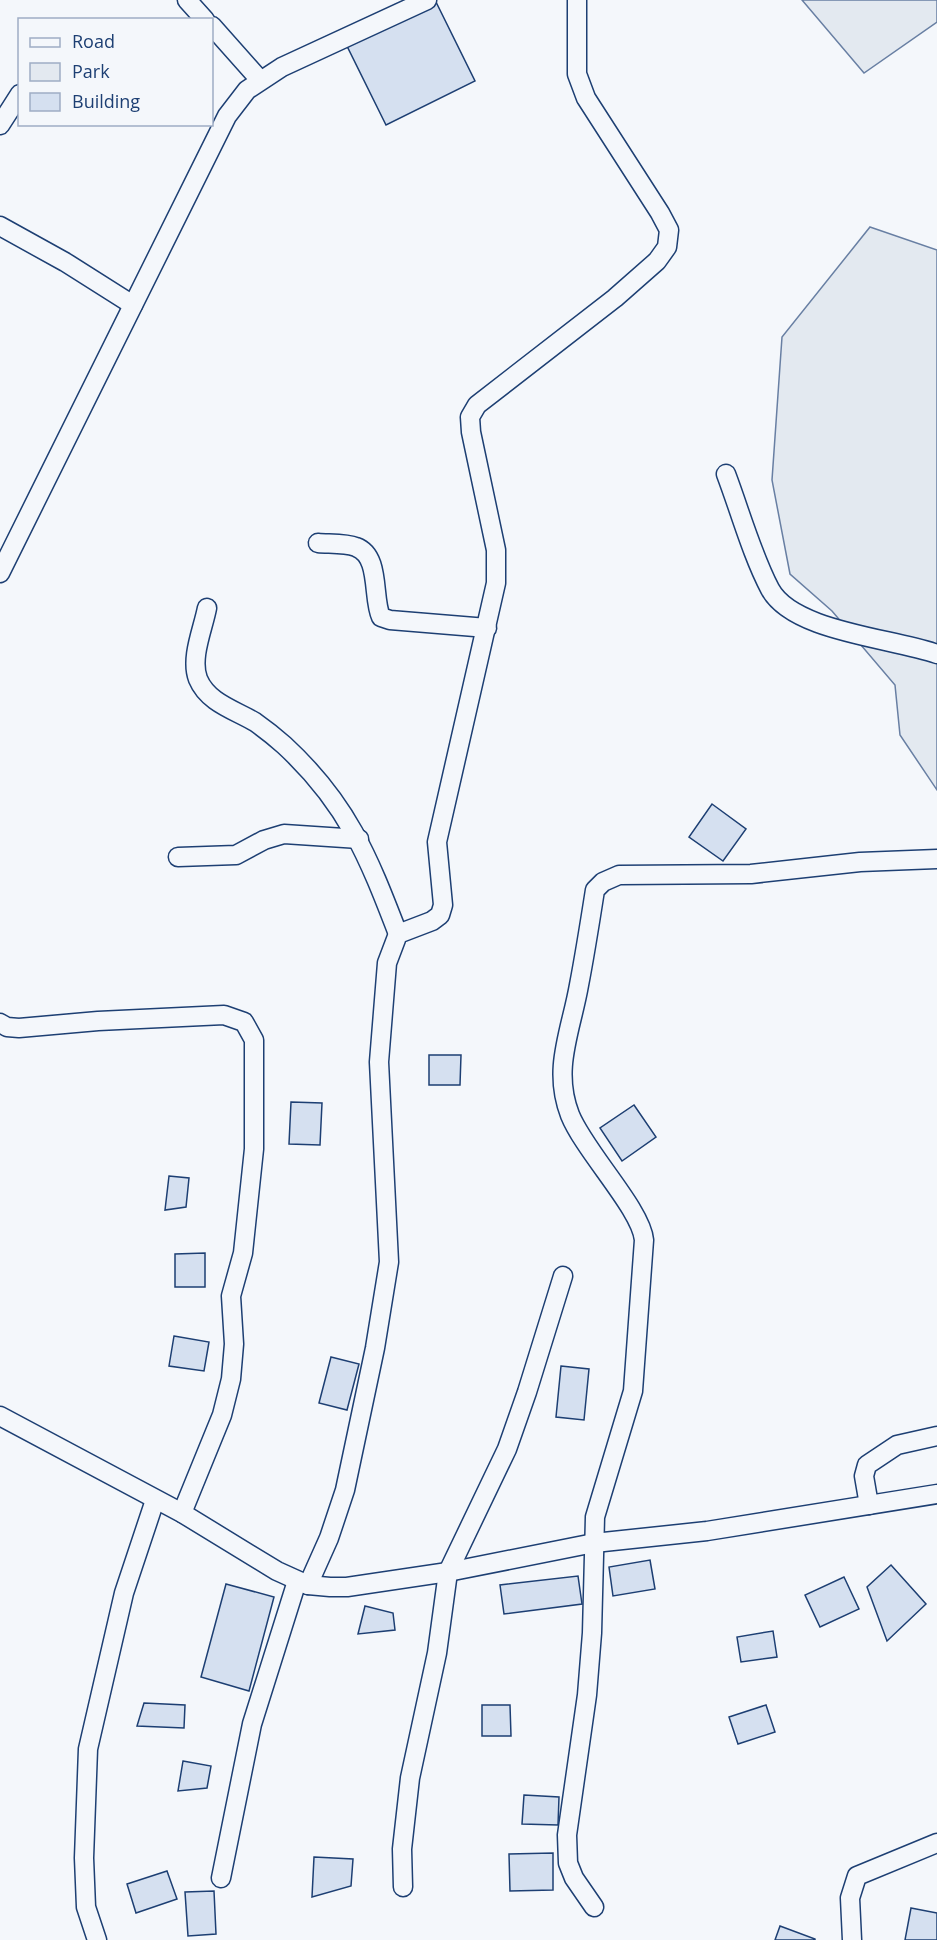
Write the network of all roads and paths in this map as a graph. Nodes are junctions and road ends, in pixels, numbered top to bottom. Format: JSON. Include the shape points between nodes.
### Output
{"nodes":[{"id":1,"x":187,"y":0,"type":"edge"},
{"id":2,"x":427,"y":0,"type":"edge"},
{"id":3,"x":577,"y":0,"type":"edge"},
{"id":4,"x":203,"y":18,"type":"edge"},
{"id":5,"x":213,"y":27,"type":"edge"},
{"id":6,"x":260,"y":80,"type":"junction"},
{"id":7,"x":18,"y":97,"type":"edge"},
{"id":8,"x":0,"y":124,"type":"edge"},
{"id":9,"x":0,"y":226,"type":"edge"},
{"id":10,"x":133,"y":305,"type":"junction"},
{"id":11,"x":726,"y":474,"type":"dead end"},
{"id":12,"x":318,"y":543,"type":"dead end"},
{"id":13,"x":0,"y":573,"type":"edge"},
{"id":14,"x":207,"y":608,"type":"dead end"},
{"id":15,"x":487,"y":628,"type":"junction"},
{"id":16,"x":937,"y":654,"type":"edge"},
{"id":17,"x":358,"y":840,"type":"junction"},
{"id":18,"x":178,"y":857,"type":"dead end"},
{"id":19,"x":937,"y":859,"type":"edge"},
{"id":20,"x":398,"y":934,"type":"junction"},
{"id":21,"x":0,"y":1023,"type":"edge"},
{"id":22,"x":562,"y":1276,"type":"dead end"},
{"id":23,"x":0,"y":1416,"type":"edge"},
{"id":24,"x":937,"y":1436,"type":"edge"},
{"id":25,"x":937,"y":1494,"type":"edge"},
{"id":26,"x":155,"y":1500,"type":"junction"},
{"id":27,"x":869,"y":1505,"type":"junction"},
{"id":28,"x":182,"y":1513,"type":"junction"},
{"id":29,"x":594,"y":1543,"type":"junction"},
{"id":30,"x":448,"y":1572,"type":"junction"},
{"id":31,"x":303,"y":1583,"type":"junction"},
{"id":32,"x":934,"y":1847,"type":"edge"},
{"id":33,"x":221,"y":1878,"type":"dead end"},
{"id":34,"x":403,"y":1887,"type":"dead end"},
{"id":35,"x":594,"y":1907,"type":"dead end"},
{"id":36,"x":97,"y":1940,"type":"edge"},
{"id":37,"x":852,"y":1940,"type":"edge"}],
"edges":[{"from":1,"to":4,"type":"street"},
{"from":2,"to":6,"type":"street"},
{"from":3,"to":15,"type":"street","via":[[577,74],[601,123],[669,230],[667,247],[615,298],[477,405],[470,417],[496,550]]},
{"from":5,"to":6,"type":"street"},
{"from":6,"to":10,"type":"street","via":[[226,116]]},
{"from":7,"to":8,"type":"street"},
{"from":9,"to":10,"type":"street"},
{"from":10,"to":13,"type":"street"},
{"from":11,"to":16,"type":"street","via":[[771,591],[787,609],[804,619]]},
{"from":12,"to":15,"type":"street","via":[[357,547],[365,553],[373,568],[375,605],[381,617]]},
{"from":14,"to":17,"type":"street","via":[[194,666],[199,681],[209,695],[256,723],[283,745],[325,787]]},
{"from":15,"to":20,"type":"street","via":[[437,842],[443,904],[440,915]]},
{"from":17,"to":18,"type":"street","via":[[284,834],[236,855]]},
{"from":17,"to":20,"type":"street"},
{"from":19,"to":29,"type":"street","via":[[860,862],[751,874],[619,875],[595,890],[579,988],[561,1059],[561,1084],[570,1115],[592,1156],[640,1224],[644,1240],[633,1390],[598,1499]]},
{"from":20,"to":31,"type":"street","via":[[387,963],[379,1062],[389,1262],[345,1490],[328,1538]]},
{"from":21,"to":28,"type":"street","via":[[19,1028],[224,1015],[244,1022],[254,1040],[254,1149],[243,1253],[231,1296],[231,1379],[222,1415]]},
{"from":22,"to":30,"type":"street","via":[[507,1449]]},
{"from":23,"to":26,"type":"street"},
{"from":24,"to":27,"type":"street","via":[[897,1445],[867,1465],[864,1476]]},
{"from":25,"to":27,"type":"street"},
{"from":26,"to":28,"type":"street"},
{"from":26,"to":36,"type":"street","via":[[124,1593],[88,1749],[86,1907]]},
{"from":27,"to":29,"type":"street","via":[[706,1531]]},
{"from":28,"to":31,"type":"street"},
{"from":29,"to":30,"type":"street"},
{"from":29,"to":35,"type":"street","via":[[587,1695],[567,1835],[568,1863]]},
{"from":30,"to":31,"type":"street","via":[[347,1587]]},
{"from":30,"to":34,"type":"street","via":[[437,1653],[410,1778],[402,1849]]},
{"from":31,"to":33,"type":"street","via":[[252,1724]]},
{"from":32,"to":37,"type":"street","via":[[857,1876],[850,1898]]}]}
